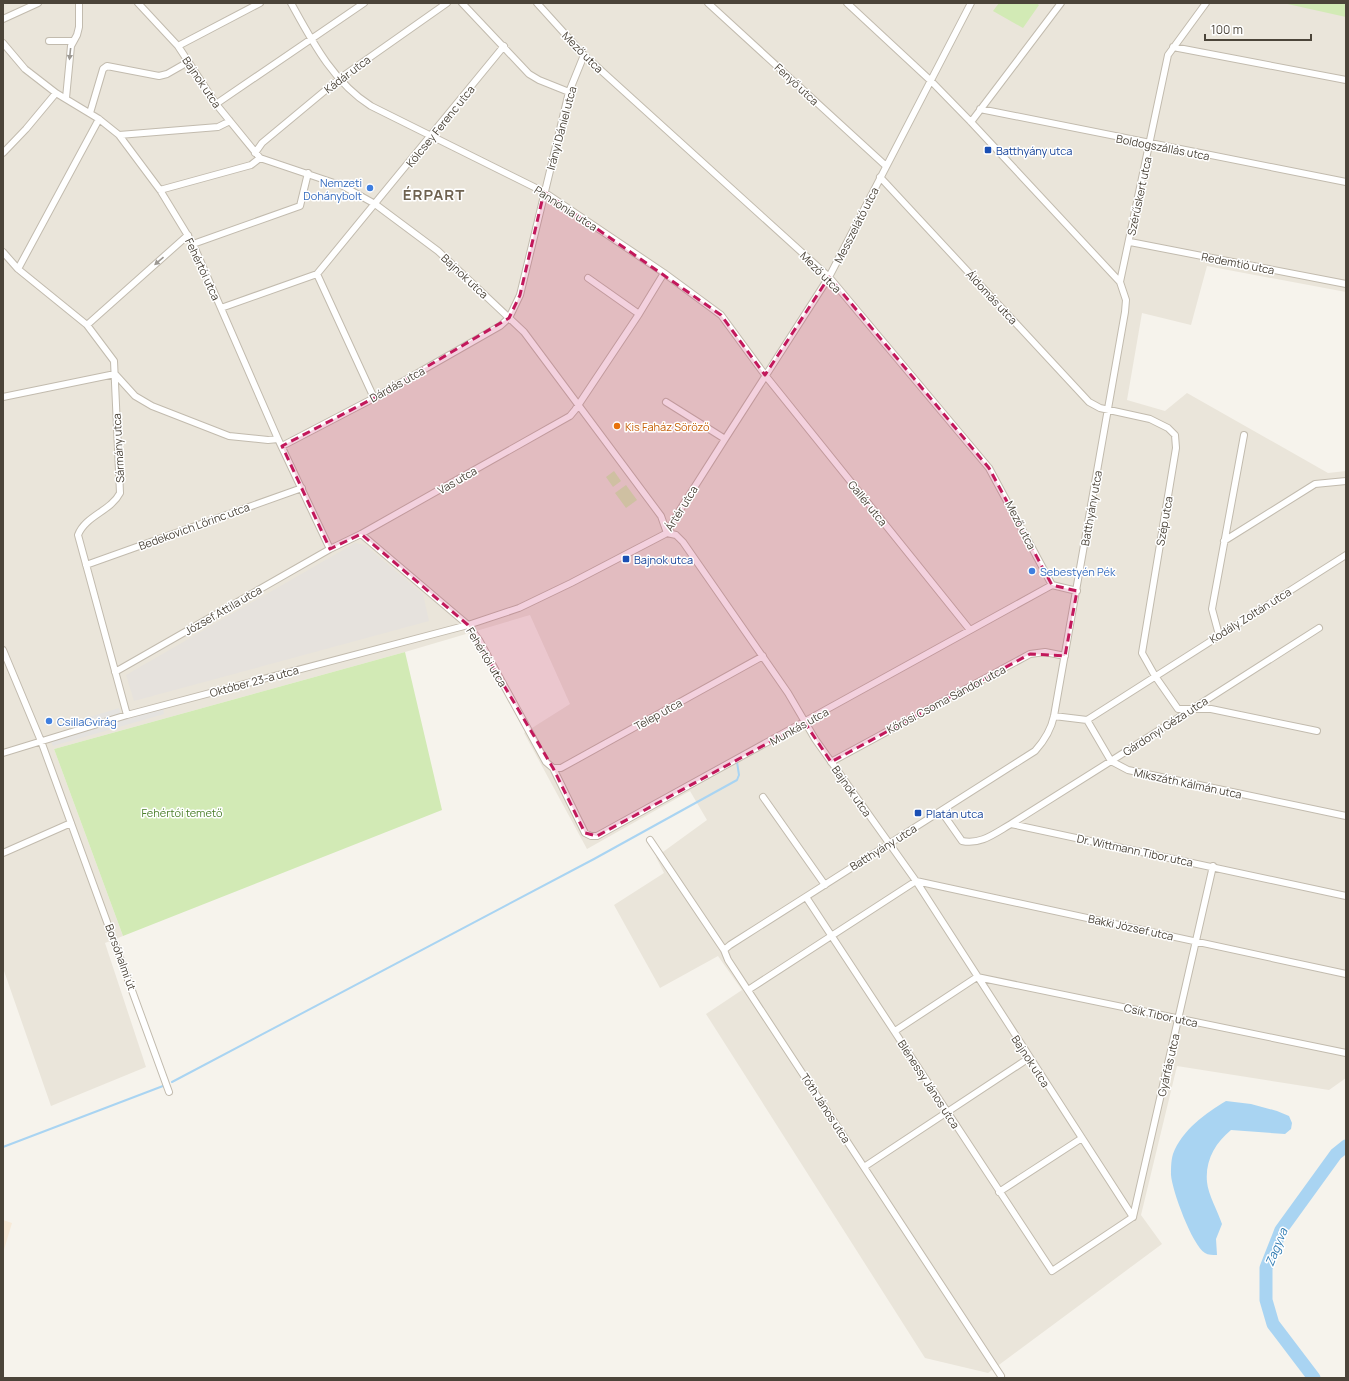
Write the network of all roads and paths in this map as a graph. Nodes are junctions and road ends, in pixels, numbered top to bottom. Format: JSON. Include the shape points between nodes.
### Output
{"nodes":[{"id":1,"x":35,"y":3,"type":"edge"},
{"id":2,"x":79,"y":3,"type":"edge"},
{"id":3,"x":139,"y":3,"type":"edge"},
{"id":4,"x":260,"y":3,"type":"edge"},
{"id":5,"x":291,"y":3,"type":"edge"},
{"id":6,"x":364,"y":3,"type":"edge"},
{"id":7,"x":447,"y":3,"type":"edge"},
{"id":8,"x":462,"y":3,"type":"edge"},
{"id":9,"x":537,"y":3,"type":"edge"},
{"id":10,"x":708,"y":3,"type":"edge"},
{"id":11,"x":847,"y":3,"type":"edge"},
{"id":12,"x":971,"y":3,"type":"edge"},
{"id":13,"x":1061,"y":3,"type":"edge"},
{"id":14,"x":1206,"y":3,"type":"edge"},
{"id":15,"x":3,"y":19,"type":"edge"},
{"id":16,"x":312,"y":40,"type":"junction"},
{"id":17,"x":49,"y":41,"type":"dead end"},
{"id":18,"x":73,"y":41,"type":"junction"},
{"id":19,"x":3,"y":43,"type":"edge"},
{"id":20,"x":178,"y":46,"type":"junction"},
{"id":21,"x":504,"y":46,"type":"junction"},
{"id":22,"x":1173,"y":47,"type":"junction"},
{"id":23,"x":584,"y":55,"type":"junction"},
{"id":24,"x":188,"y":62,"type":"junction"},
{"id":25,"x":339,"y":79,"type":"junction"},
{"id":26,"x":1346,"y":80,"type":"edge"},
{"id":27,"x":931,"y":82,"type":"junction"},
{"id":28,"x":569,"y":92,"type":"junction"},
{"id":29,"x":56,"y":93,"type":"junction"},
{"id":30,"x":66,"y":98,"type":"junction"},
{"id":31,"x":216,"y":104,"type":"junction"},
{"id":32,"x":980,"y":109,"type":"junction"},
{"id":33,"x":90,"y":113,"type":"junction"},
{"id":34,"x":99,"y":119,"type":"junction"},
{"id":35,"x":230,"y":121,"type":"junction"},
{"id":36,"x":971,"y":122,"type":"junction"},
{"id":37,"x":119,"y":135,"type":"junction"},
{"id":38,"x":432,"y":136,"type":"junction"},
{"id":39,"x":1150,"y":144,"type":"junction"},
{"id":40,"x":3,"y":153,"type":"edge"},
{"id":41,"x":254,"y":153,"type":"junction"},
{"id":42,"x":260,"y":158,"type":"junction"},
{"id":43,"x":886,"y":166,"type":"junction"},
{"id":44,"x":308,"y":173,"type":"junction"},
{"id":45,"x":880,"y":177,"type":"junction"},
{"id":46,"x":1346,"y":182,"type":"edge"},
{"id":47,"x":160,"y":190,"type":"junction"},
{"id":48,"x":544,"y":192,"type":"junction"},
{"id":49,"x":375,"y":204,"type":"junction"},
{"id":50,"x":188,"y":235,"type":"junction"},
{"id":51,"x":1130,"y":242,"type":"junction"},
{"id":52,"x":193,"y":244,"type":"junction"},
{"id":53,"x":3,"y":252,"type":"edge"},
{"id":54,"x":18,"y":269,"type":"junction"},
{"id":55,"x":664,"y":273,"type":"junction"},
{"id":56,"x":317,"y":274,"type":"junction"},
{"id":57,"x":829,"y":277,"type":"junction"},
{"id":58,"x":588,"y":278,"type":"dead end"},
{"id":59,"x":1120,"y":282,"type":"junction"},
{"id":60,"x":1346,"y":284,"type":"edge"},
{"id":61,"x":221,"y":308,"type":"junction"},
{"id":62,"x":639,"y":314,"type":"junction"},
{"id":63,"x":509,"y":318,"type":"junction"},
{"id":64,"x":87,"y":325,"type":"junction"},
{"id":65,"x":116,"y":374,"type":"junction"},
{"id":66,"x":765,"y":375,"type":"junction"},
{"id":67,"x":3,"y":397,"type":"edge"},
{"id":68,"x":374,"y":398,"type":"junction"},
{"id":69,"x":666,"y":402,"type":"dead end"},
{"id":70,"x":579,"y":405,"type":"junction"},
{"id":71,"x":1109,"y":409,"type":"junction"},
{"id":72,"x":1244,"y":435,"type":"dead end"},
{"id":73,"x":278,"y":438,"type":"junction"},
{"id":74,"x":725,"y":439,"type":"junction"},
{"id":75,"x":282,"y":446,"type":"junction"},
{"id":76,"x":1346,"y":481,"type":"edge"},
{"id":77,"x":302,"y":488,"type":"junction"},
{"id":78,"x":667,"y":533,"type":"junction"},
{"id":79,"x":361,"y":534,"type":"junction"},
{"id":80,"x":1224,"y":541,"type":"junction"},
{"id":81,"x":330,"y":549,"type":"junction"},
{"id":82,"x":1346,"y":555,"type":"edge"},
{"id":83,"x":86,"y":565,"type":"junction"},
{"id":84,"x":1052,"y":585,"type":"junction"},
{"id":85,"x":1077,"y":590,"type":"junction"},
{"id":86,"x":468,"y":624,"type":"junction"},
{"id":87,"x":1319,"y":628,"type":"dead end"},
{"id":88,"x":970,"y":630,"type":"junction"},
{"id":89,"x":1219,"y":635,"type":"junction"},
{"id":90,"x":3,"y":650,"type":"edge"},
{"id":91,"x":763,"y":656,"type":"junction"},
{"id":92,"x":1065,"y":656,"type":"junction"},
{"id":93,"x":115,"y":672,"type":"junction"},
{"id":94,"x":1155,"y":676,"type":"junction"},
{"id":95,"x":1189,"y":710,"type":"junction"},
{"id":96,"x":127,"y":715,"type":"junction"},
{"id":97,"x":1054,"y":716,"type":"junction"},
{"id":98,"x":1087,"y":720,"type":"junction"},
{"id":99,"x":805,"y":723,"type":"junction"},
{"id":100,"x":1317,"y":731,"type":"dead end"},
{"id":101,"x":41,"y":741,"type":"junction"},
{"id":102,"x":3,"y":753,"type":"edge"},
{"id":103,"x":1111,"y":761,"type":"junction"},
{"id":104,"x":831,"y":762,"type":"junction"},
{"id":105,"x":553,"y":768,"type":"junction"},
{"id":106,"x":763,"y":798,"type":"dead end"},
{"id":107,"x":941,"y":811,"type":"junction"},
{"id":108,"x":1346,"y":816,"type":"edge"},
{"id":109,"x":71,"y":823,"type":"junction"},
{"id":110,"x":1011,"y":824,"type":"junction"},
{"id":111,"x":650,"y":840,"type":"dead end"},
{"id":112,"x":888,"y":844,"type":"junction"},
{"id":113,"x":3,"y":853,"type":"edge"},
{"id":114,"x":1213,"y":866,"type":"junction"},
{"id":115,"x":916,"y":881,"type":"junction"},
{"id":116,"x":825,"y":885,"type":"junction"},
{"id":117,"x":1346,"y":896,"type":"edge"},
{"id":118,"x":806,"y":897,"type":"junction"},
{"id":119,"x":832,"y":938,"type":"junction"},
{"id":120,"x":1197,"y":940,"type":"junction"},
{"id":121,"x":724,"y":950,"type":"junction"},
{"id":122,"x":1346,"y":974,"type":"edge"},
{"id":123,"x":977,"y":977,"type":"junction"},
{"id":124,"x":748,"y":990,"type":"junction"},
{"id":125,"x":1179,"y":1019,"type":"junction"},
{"id":126,"x":895,"y":1031,"type":"junction"},
{"id":127,"x":1346,"y":1053,"type":"edge"},
{"id":128,"x":1029,"y":1058,"type":"junction"},
{"id":129,"x":169,"y":1092,"type":"dead end"},
{"id":130,"x":946,"y":1111,"type":"junction"},
{"id":131,"x":1082,"y":1138,"type":"junction"},
{"id":132,"x":864,"y":1167,"type":"junction"},
{"id":133,"x":999,"y":1192,"type":"junction"},
{"id":134,"x":1133,"y":1217,"type":"junction"},
{"id":135,"x":1001,"y":1376,"type":"dead end"}],
"edges":[{"from":1,"to":15,"type":"street"},
{"from":2,"to":18,"type":"street","via":[[79,27]]},
{"from":3,"to":20,"type":"street","name":"Bajnok utca"},
{"from":4,"to":20,"type":"street"},
{"from":5,"to":16,"type":"street","name":"Pannónia utca"},
{"from":6,"to":16,"type":"street"},
{"from":7,"to":25,"type":"street","name":"Kádár utca"},
{"from":8,"to":21,"type":"street"},
{"from":9,"to":23,"type":"street","name":"Mező utca"},
{"from":10,"to":43,"type":"street","name":"Fenyő utca"},
{"from":11,"to":27,"type":"street","name":"Batthyány utca"},
{"from":12,"to":27,"type":"street","name":"Messzelátó utca"},
{"from":13,"to":32,"type":"street"},
{"from":14,"to":22,"type":"street","name":"Szérűskert utca"},
{"from":16,"to":25,"type":"street","name":"Pannónia utca"},
{"from":16,"to":31,"type":"street"},
{"from":17,"to":18,"type":"street"},
{"from":18,"to":30,"type":"street","one_way":true},
{"from":19,"to":29,"type":"street","name":"Fehértói utca","via":[[25,69]]},
{"from":20,"to":24,"type":"street","name":"Bajnok utca"},
{"from":21,"to":28,"type":"street","via":[[530,74]]},
{"from":21,"to":38,"type":"street","name":"Kölcsey Ferenc utca"},
{"from":22,"to":26,"type":"street"},
{"from":22,"to":39,"type":"street","name":"Szérűskert utca","via":[[1168,55]]},
{"from":23,"to":28,"type":"street","name":"Irányi Dániel utca"},
{"from":23,"to":57,"type":"street","name":"Mező utca"},
{"from":24,"to":31,"type":"street","name":"Bajnok utca"},
{"from":24,"to":33,"type":"street","via":[[158,76],[108,66],[103,69]]},
{"from":25,"to":38,"type":"street","name":"Pannónia utca","via":[[366,103]]},
{"from":25,"to":41,"type":"street","name":"Kádár utca","via":[[262,142]]},
{"from":27,"to":36,"type":"street","name":"Batthyány utca"},
{"from":27,"to":43,"type":"street","name":"Messzelátó utca"},
{"from":28,"to":48,"type":"street","name":"Irányi Dániel utca"},
{"from":29,"to":30,"type":"street","name":"Fehértói utca"},
{"from":29,"to":40,"type":"street"},
{"from":30,"to":33,"type":"street","name":"Fehértói utca"},
{"from":31,"to":35,"type":"street","name":"Bajnok utca"},
{"from":32,"to":36,"type":"street"},
{"from":32,"to":39,"type":"street","name":"Boldogszállás utca"},
{"from":33,"to":34,"type":"street","name":"Fehértói utca"},
{"from":34,"to":37,"type":"street","name":"Fehértói utca"},
{"from":34,"to":54,"type":"street"},
{"from":35,"to":37,"type":"street","via":[[218,127]]},
{"from":35,"to":41,"type":"street","name":"Bajnok utca"},
{"from":36,"to":59,"type":"street","name":"Batthyány utca"},
{"from":37,"to":47,"type":"street","name":"Fehértói utca"},
{"from":38,"to":48,"type":"street","name":"Pannónia utca"},
{"from":38,"to":49,"type":"street","name":"Kölcsey Ferenc utca"},
{"from":39,"to":46,"type":"street","name":"Boldogszállás utca"},
{"from":39,"to":51,"type":"street","name":"Szérűskert utca"},
{"from":41,"to":42,"type":"street","name":"Bajnok utca"},
{"from":42,"to":44,"type":"street","name":"Bajnok utca"},
{"from":42,"to":47,"type":"street","via":[[251,165]]},
{"from":43,"to":45,"type":"street","name":"Messzelátó utca"},
{"from":44,"to":49,"type":"street","name":"Bajnok utca","via":[[343,186]]},
{"from":44,"to":52,"type":"street","via":[[300,206]]},
{"from":45,"to":57,"type":"street","name":"Messzelátó utca"},
{"from":45,"to":71,"type":"street","name":"Áldomás utca","via":[[1089,402],[1100,408]]},
{"from":47,"to":50,"type":"street","name":"Fehértói utca"},
{"from":48,"to":55,"type":"street","name":"Pannónia utca"},
{"from":48,"to":63,"type":"street","name":"Irányi Dániel utca","via":[[520,295]]},
{"from":49,"to":56,"type":"street","name":"Kölcsey Ferenc utca"},
{"from":49,"to":63,"type":"street","name":"Bajnok utca","via":[[438,251]]},
{"from":50,"to":52,"type":"street","name":"Fehértói utca"},
{"from":50,"to":64,"type":"street","one_way":true},
{"from":51,"to":59,"type":"street","name":"Szérűskert utca"},
{"from":51,"to":60,"type":"street","name":"Redemtió utca"},
{"from":52,"to":61,"type":"street","name":"Fehértói utca"},
{"from":53,"to":54,"type":"street","name":"Sármány utca"},
{"from":54,"to":64,"type":"street","name":"Sármány utca"},
{"from":55,"to":62,"type":"street","name":"Vas utca"},
{"from":55,"to":66,"type":"street","name":"Pannónia utca","via":[[721,315]]},
{"from":56,"to":61,"type":"street"},
{"from":56,"to":68,"type":"street"},
{"from":57,"to":66,"type":"street","name":"Messzelátó utca"},
{"from":57,"to":84,"type":"street","name":"Mező utca","via":[[989,468]]},
{"from":58,"to":62,"type":"street"},
{"from":59,"to":71,"type":"street","name":"Batthyány utca","via":[[1126,300],[1126,312]]},
{"from":61,"to":73,"type":"street","name":"Fehértói utca"},
{"from":62,"to":70,"type":"street","name":"Vas utca"},
{"from":63,"to":68,"type":"street","name":"Dárdás utca","via":[[500,326]]},
{"from":63,"to":70,"type":"street","name":"Bajnok utca","via":[[524,332]]},
{"from":64,"to":65,"type":"street","name":"Sármány utca","via":[[114,361]]},
{"from":65,"to":67,"type":"street"},
{"from":65,"to":73,"type":"street","via":[[136,396],[159,409],[229,436],[268,440]]},
{"from":65,"to":83,"type":"street","name":"Sármány utca","via":[[114,388],[120,493],[116,502],[81,527],[78,535]]},
{"from":66,"to":74,"type":"street","name":"Messzelátó utca"},
{"from":66,"to":88,"type":"street","name":"Gallér utca"},
{"from":68,"to":75,"type":"street","name":"Dárdás utca"},
{"from":69,"to":74,"type":"street"},
{"from":70,"to":78,"type":"street","name":"Bajnok utca","via":[[661,516]]},
{"from":70,"to":79,"type":"street","name":"Vas utca","via":[[570,416]]},
{"from":71,"to":85,"type":"street","name":"Batthyány utca"},
{"from":71,"to":94,"type":"street","name":"Szép utca","via":[[1150,418],[1175,435],[1176,448],[1142,653]]},
{"from":72,"to":80,"type":"street"},
{"from":73,"to":75,"type":"street","name":"Fehértói utca"},
{"from":74,"to":78,"type":"street","name":"Ártér utca"},
{"from":75,"to":77,"type":"street","name":"Fehértói utca"},
{"from":76,"to":80,"type":"street","via":[[1315,484]]},
{"from":77,"to":81,"type":"street","name":"Fehértói utca"},
{"from":77,"to":83,"type":"street","name":"Bedekovich Lőrinc utca"},
{"from":78,"to":86,"type":"street","name":"Ártér utca","via":[[519,608]]},
{"from":78,"to":91,"type":"street","name":"Bajnok utca","via":[[676,535],[683,542]]},
{"from":79,"to":81,"type":"street","name":"Vas utca"},
{"from":79,"to":86,"type":"street","name":"Fehértói utca"},
{"from":80,"to":89,"type":"street","via":[[1212,609]]},
{"from":81,"to":93,"type":"street","name":"József Attila utca"},
{"from":82,"to":89,"type":"street","name":"Kodály Zoltán utca"},
{"from":83,"to":93,"type":"street","name":"Sármány utca"},
{"from":84,"to":85,"type":"street"},
{"from":84,"to":88,"type":"street","name":"Munkás utca"},
{"from":85,"to":92,"type":"street","name":"Batthyány utca"},
{"from":86,"to":96,"type":"street","name":"Október 23-a utca"},
{"from":86,"to":105,"type":"street","name":"Fehértói utca","via":[[546,762]]},
{"from":87,"to":95,"type":"street","name":"Gárdonyi Géza utca"},
{"from":88,"to":99,"type":"street","name":"Munkás utca"},
{"from":89,"to":94,"type":"street","name":"Kodály Zoltán utca"},
{"from":90,"to":101,"type":"street","name":"Borsóhalmi út"},
{"from":91,"to":99,"type":"street","name":"Bajnok utca","via":[[788,692]]},
{"from":91,"to":105,"type":"street","name":"Telep utca","via":[[561,768]]},
{"from":92,"to":97,"type":"street","name":"Batthyány utca"},
{"from":92,"to":104,"type":"street","name":"Kőrösi Csoma Sándor utca","via":[[1045,652],[1030,654]]},
{"from":93,"to":96,"type":"street","name":"Sármány utca"},
{"from":94,"to":95,"type":"street","via":[[1178,709]]},
{"from":94,"to":98,"type":"street"},
{"from":95,"to":100,"type":"street","via":[[1211,709]]},
{"from":95,"to":103,"type":"street","name":"Gárdonyi Géza utca"},
{"from":96,"to":101,"type":"street","name":"Október 23-a utca"},
{"from":97,"to":98,"type":"street"},
{"from":97,"to":107,"type":"street","name":"Batthyány utca","via":[[1045,740],[1035,751]]},
{"from":98,"to":103,"type":"street"},
{"from":99,"to":104,"type":"street","name":"Bajnok utca"},
{"from":99,"to":105,"type":"street","name":"Munkás utca","via":[[597,836],[585,833]]},
{"from":101,"to":102,"type":"street","name":"Október 23-a utca"},
{"from":101,"to":109,"type":"street","name":"Borsóhalmi út"},
{"from":103,"to":108,"type":"street","name":"Mikszáth Kálmán utca","via":[[1128,770]]},
{"from":103,"to":110,"type":"street","name":"Gárdonyi Géza utca"},
{"from":104,"to":112,"type":"street","name":"Bajnok utca"},
{"from":106,"to":116,"type":"street"},
{"from":107,"to":110,"type":"street","via":[[962,840],[972,843]]},
{"from":107,"to":112,"type":"street","name":"Batthyány utca"},
{"from":109,"to":113,"type":"street"},
{"from":109,"to":129,"type":"street","name":"Borsóhalmi út"},
{"from":110,"to":114,"type":"street","name":"Dr. Wittmann Tibor utca"},
{"from":111,"to":121,"type":"street","name":"Tóth János utca"},
{"from":112,"to":115,"type":"street","name":"Bajnok utca"},
{"from":112,"to":116,"type":"street","name":"Batthyány utca"},
{"from":114,"to":117,"type":"street","name":"Dr. Wittmann Tibor utca"},
{"from":114,"to":120,"type":"street","name":"Gyárfás utca"},
{"from":115,"to":119,"type":"street"},
{"from":115,"to":120,"type":"street","name":"Bakki József utca"},
{"from":115,"to":123,"type":"street","name":"Bajnok utca"},
{"from":116,"to":118,"type":"street","name":"Batthyány utca"},
{"from":118,"to":119,"type":"street","name":"Blénessy János utca"},
{"from":118,"to":121,"type":"street","name":"Batthyány utca"},
{"from":119,"to":124,"type":"street"},
{"from":119,"to":126,"type":"street","name":"Blénessy János utca"},
{"from":120,"to":122,"type":"street","name":"Bakki József utca"},
{"from":120,"to":125,"type":"street","name":"Gyárfás utca"},
{"from":121,"to":124,"type":"street","name":"Tóth János utca"},
{"from":123,"to":125,"type":"street","name":"Csík Tibor utca"},
{"from":123,"to":126,"type":"street"},
{"from":123,"to":128,"type":"street","name":"Bajnok utca"},
{"from":124,"to":132,"type":"street","name":"Tóth János utca"},
{"from":125,"to":127,"type":"street","name":"Csík Tibor utca"},
{"from":125,"to":134,"type":"street","name":"Gyárfás utca"},
{"from":126,"to":130,"type":"street","name":"Blénessy János utca"},
{"from":128,"to":130,"type":"street"},
{"from":128,"to":131,"type":"street","name":"Bajnok utca"},
{"from":130,"to":132,"type":"street"},
{"from":130,"to":133,"type":"street","name":"Blénessy János utca"},
{"from":131,"to":133,"type":"street"},
{"from":131,"to":134,"type":"street","name":"Bajnok utca"},
{"from":132,"to":135,"type":"street","name":"Tóth János utca"},
{"from":133,"to":134,"type":"street","name":"Blénessy János utca","via":[[1052,1271]]}]}
